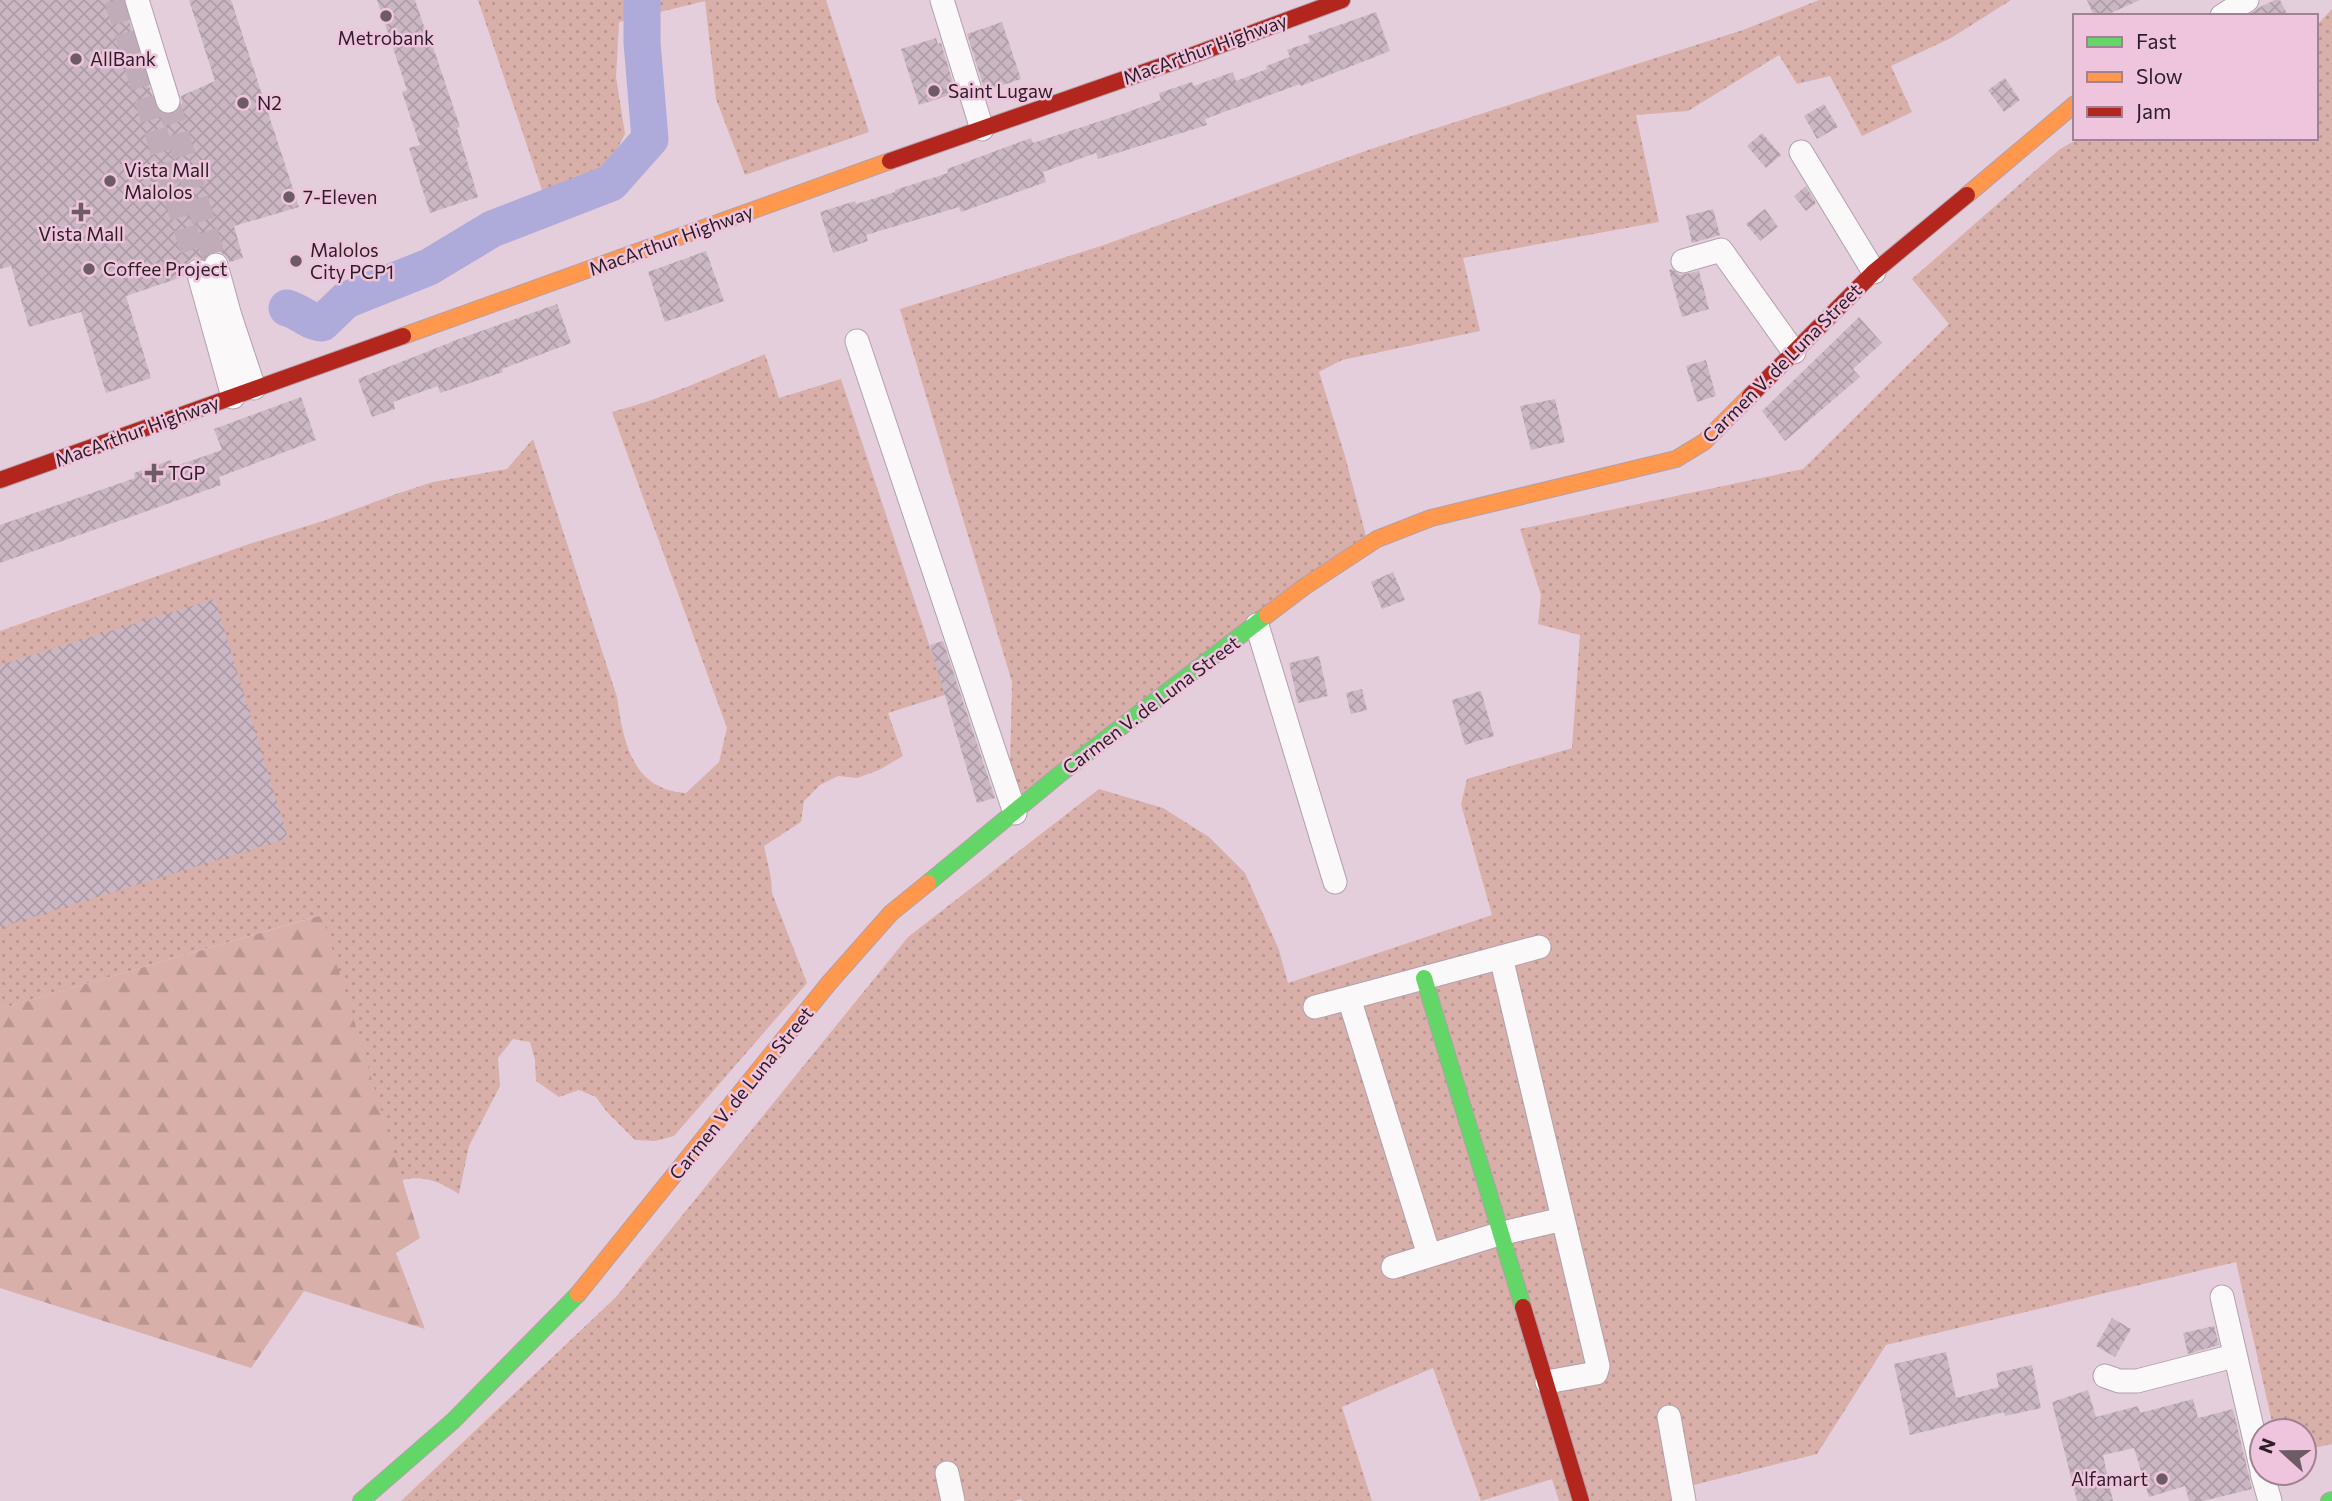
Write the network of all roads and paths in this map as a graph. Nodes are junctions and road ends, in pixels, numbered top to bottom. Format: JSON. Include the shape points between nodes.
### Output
{"nodes":[{"id":1,"x":137,"y":0,"type":"edge"},
{"id":2,"x":942,"y":0,"type":"edge"},
{"id":3,"x":1342,"y":0,"type":"edge"},
{"id":4,"x":2247,"y":0,"type":"edge"},
{"id":5,"x":2225,"y":14,"type":"edge"},
{"id":6,"x":168,"y":101,"type":"tunnel mouth"},
{"id":7,"x":2073,"y":106,"type":"edge"},
{"id":8,"x":982,"y":129,"type":"junction"},
{"id":9,"x":1801,"y":152,"type":"dead end"},
{"id":10,"x":1683,"y":261,"type":"dead end"},
{"id":11,"x":207,"y":268,"type":"tunnel mouth"},
{"id":12,"x":1874,"y":272,"type":"junction"},
{"id":13,"x":857,"y":341,"type":"dead end"},
{"id":14,"x":1794,"y":352,"type":"junction"},
{"id":15,"x":243,"y":392,"type":"junction"},
{"id":16,"x":0,"y":480,"type":"edge"},
{"id":17,"x":1257,"y":625,"type":"junction"},
{"id":18,"x":1015,"y":813,"type":"junction"},
{"id":19,"x":1335,"y":882,"type":"dead end"},
{"id":20,"x":1539,"y":947,"type":"dead end"},
{"id":21,"x":1501,"y":957,"type":"junction"},
{"id":22,"x":1424,"y":978,"type":"junction"},
{"id":23,"x":1349,"y":998,"type":"junction"},
{"id":24,"x":1315,"y":1006,"type":"dead end"},
{"id":25,"x":1563,"y":1219,"type":"junction"},
{"id":26,"x":1500,"y":1234,"type":"junction"},
{"id":27,"x":1429,"y":1255,"type":"junction"},
{"id":28,"x":1393,"y":1267,"type":"dead end"},
{"id":29,"x":2222,"y":1297,"type":"dead end"},
{"id":30,"x":2234,"y":1356,"type":"junction"},
{"id":31,"x":2105,"y":1376,"type":"dead end"},
{"id":32,"x":1547,"y":1382,"type":"junction"},
{"id":33,"x":2249,"y":1417,"type":"edge"},
{"id":34,"x":1669,"y":1418,"type":"dead end"},
{"id":35,"x":947,"y":1473,"type":"dead end"},
{"id":36,"x":361,"y":1501,"type":"edge"},
{"id":37,"x":953,"y":1501,"type":"edge"},
{"id":38,"x":1581,"y":1501,"type":"edge"},
{"id":39,"x":1684,"y":1501,"type":"edge"}],
"edges":[{"from":1,"to":6,"type":"street"},
{"from":2,"to":8,"type":"street"},
{"from":3,"to":8,"type":"main road","name":"MacArthur Highway"},
{"from":4,"to":5,"type":"street"},
{"from":7,"to":12,"type":"main road","name":"Carmen V. de Luna Street"},
{"from":8,"to":15,"type":"main road","name":"MacArthur Highway"},
{"from":9,"to":12,"type":"street"},
{"from":10,"to":14,"type":"street","via":[[1721,250]]},
{"from":11,"to":15,"type":"street","via":[[230,316]]},
{"from":12,"to":14,"type":"main road","name":"Carmen V. de Luna Street"},
{"from":13,"to":18,"type":"street"},
{"from":14,"to":17,"type":"main road","name":"Carmen V. de Luna Street","via":[[1703,442],[1676,459],[1431,518],[1377,539],[1304,587]]},
{"from":15,"to":16,"type":"main road","name":"MacArthur Highway"},
{"from":17,"to":18,"type":"main road","name":"Carmen V. de Luna Street"},
{"from":17,"to":19,"type":"street"},
{"from":18,"to":36,"type":"main road","name":"Carmen V. de Luna Street","via":[[891,913],[573,1300],[453,1421]]},
{"from":20,"to":21,"type":"street"},
{"from":21,"to":22,"type":"street"},
{"from":21,"to":25,"type":"street"},
{"from":22,"to":23,"type":"street"},
{"from":22,"to":26,"type":"main road"},
{"from":23,"to":24,"type":"street"},
{"from":23,"to":27,"type":"street"},
{"from":25,"to":26,"type":"street"},
{"from":25,"to":32,"type":"street","via":[[1598,1366],[1595,1373]]},
{"from":26,"to":27,"type":"street"},
{"from":26,"to":32,"type":"main road"},
{"from":27,"to":28,"type":"street"},
{"from":29,"to":30,"type":"street"},
{"from":30,"to":31,"type":"street","via":[[2137,1381]]},
{"from":30,"to":33,"type":"street"},
{"from":32,"to":38,"type":"main road"},
{"from":34,"to":39,"type":"street"},
{"from":35,"to":37,"type":"street"}]}
